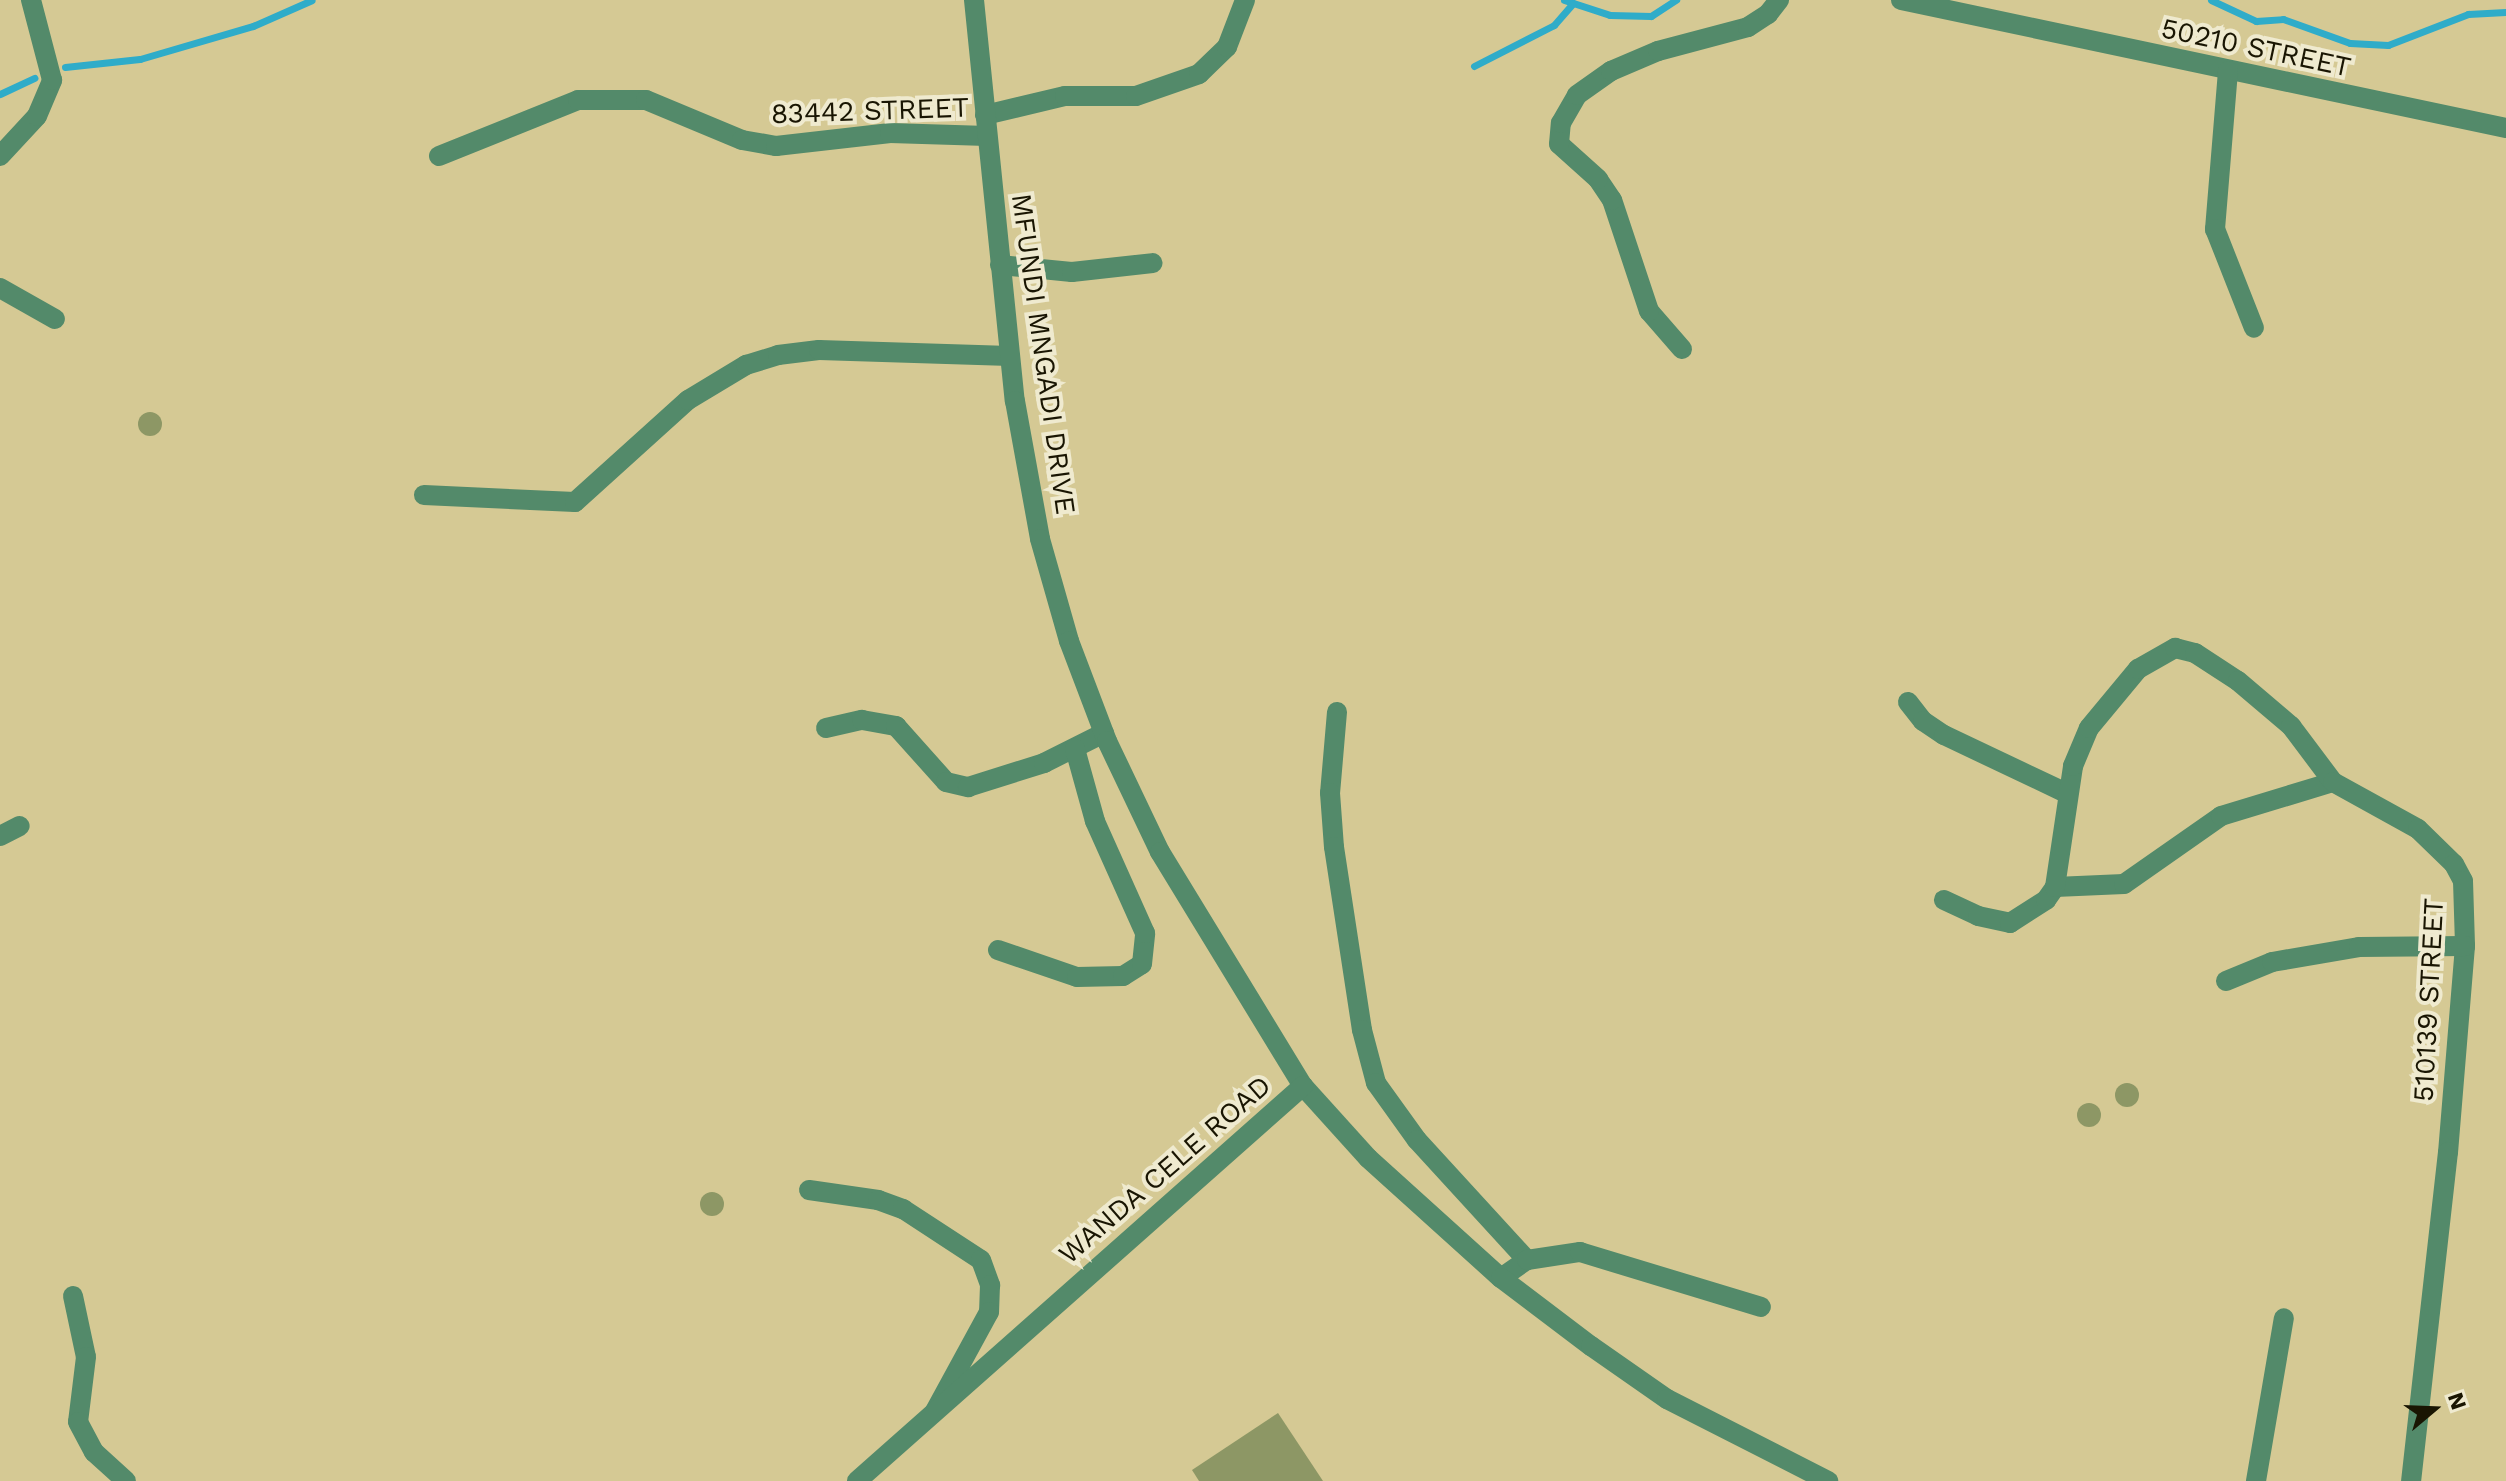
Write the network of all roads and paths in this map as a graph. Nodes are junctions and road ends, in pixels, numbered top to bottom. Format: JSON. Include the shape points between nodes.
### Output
{"nodes":[{"id":1,"x":31,"y":0,"type":"edge"},
{"id":2,"x":974,"y":0,"type":"edge"},
{"id":3,"x":1245,"y":0,"type":"edge"},
{"id":4,"x":1779,"y":0,"type":"edge"},
{"id":5,"x":1901,"y":0,"type":"edge"},
{"id":6,"x":2228,"y":71,"type":"junction"},
{"id":7,"x":986,"y":125,"type":"junction"},
{"id":8,"x":2506,"y":128,"type":"edge"},
{"id":9,"x":0,"y":156,"type":"edge"},
{"id":10,"x":439,"y":156,"type":"dead end"},
{"id":11,"x":1153,"y":263,"type":"dead end"},
{"id":12,"x":1000,"y":265,"type":"junction"},
{"id":13,"x":0,"y":288,"type":"edge"},
{"id":14,"x":55,"y":319,"type":"dead end"},
{"id":15,"x":2254,"y":328,"type":"dead end"},
{"id":16,"x":1682,"y":349,"type":"dead end"},
{"id":17,"x":1010,"y":356,"type":"junction"},
{"id":18,"x":424,"y":495,"type":"dead end"},
{"id":19,"x":1908,"y":702,"type":"dead end"},
{"id":20,"x":1337,"y":712,"type":"dead end"},
{"id":21,"x":826,"y":728,"type":"dead end"},
{"id":22,"x":1104,"y":733,"type":"junction"},
{"id":23,"x":1075,"y":749,"type":"junction"},
{"id":24,"x":2333,"y":782,"type":"junction"},
{"id":25,"x":2066,"y":793,"type":"junction"},
{"id":26,"x":20,"y":826,"type":"dead end"},
{"id":27,"x":0,"y":836,"type":"edge"},
{"id":28,"x":2055,"y":887,"type":"junction"},
{"id":29,"x":1944,"y":900,"type":"dead end"},
{"id":30,"x":2465,"y":946,"type":"junction"},
{"id":31,"x":998,"y":950,"type":"dead end"},
{"id":32,"x":2226,"y":981,"type":"dead end"},
{"id":33,"x":1303,"y":1086,"type":"junction"},
{"id":34,"x":809,"y":1190,"type":"dead end"},
{"id":35,"x":1527,"y":1260,"type":"junction"},
{"id":36,"x":1501,"y":1278,"type":"junction"},
{"id":37,"x":73,"y":1296,"type":"dead end"},
{"id":38,"x":1761,"y":1307,"type":"dead end"},
{"id":39,"x":2284,"y":1318,"type":"dead end"},
{"id":40,"x":935,"y":1411,"type":"junction"},
{"id":41,"x":126,"y":1481,"type":"edge"},
{"id":42,"x":857,"y":1481,"type":"edge"},
{"id":43,"x":1828,"y":1481,"type":"edge"},
{"id":44,"x":2256,"y":1481,"type":"edge"},
{"id":45,"x":2411,"y":1481,"type":"edge"}],
"edges":[{"from":1,"to":9,"type":"street","via":[[52,80],[37,116]]},
{"from":2,"to":7,"type":"street","name":"MFUNDI MNGADI DRIVE"},
{"from":3,"to":7,"type":"street","name":"83442 STREET","via":[[1227,47],[1199,74],[1136,96],[1065,96]]},
{"from":4,"to":16,"type":"street","via":[[1748,27],[1658,51],[1611,71],[1577,95],[1561,123],[1559,144],[1598,179],[1612,200],[1649,311]]},
{"from":5,"to":6,"type":"street","name":"50210 STREET"},
{"from":6,"to":8,"type":"street","name":"50210 STREET"},
{"from":6,"to":15,"type":"street","via":[[2215,229]]},
{"from":7,"to":10,"type":"street","name":"83442 STREET","via":[[776,146],[742,140],[646,100],[578,100]]},
{"from":7,"to":12,"type":"street","name":"MFUNDI MNGADI DRIVE"},
{"from":11,"to":12,"type":"street","via":[[1072,272]]},
{"from":12,"to":17,"type":"street","name":"MFUNDI MNGADI DRIVE"},
{"from":13,"to":14,"type":"street"},
{"from":17,"to":18,"type":"street","via":[[819,350],[746,365],[688,400],[575,502]]},
{"from":17,"to":22,"type":"street","name":"MFUNDI MNGADI DRIVE","via":[[1040,539],[1069,641]]},
{"from":19,"to":25,"type":"street","via":[[1944,735]]},
{"from":20,"to":35,"type":"street","via":[[1330,793],[1334,847],[1362,1030],[1376,1083],[1417,1140]]},
{"from":21,"to":23,"type":"street","via":[[862,720],[896,726],[935,771],[957,786],[994,780]]},
{"from":22,"to":23,"type":"street"},
{"from":22,"to":33,"type":"street","name":"MFUNDI MNGADI DRIVE","via":[[1160,852]]},
{"from":23,"to":31,"type":"street","via":[[1095,821],[1145,933],[1142,964],[1123,976],[1077,977]]},
{"from":24,"to":25,"type":"street","name":"510139 STREET","via":[[2291,726],[2238,681],[2195,653],[2175,648],[2138,669],[2101,710],[2080,747]]},
{"from":24,"to":28,"type":"street","via":[[2221,816],[2124,884]]},
{"from":24,"to":30,"type":"street","name":"510139 STREET","via":[[2418,829],[2454,864],[2463,881]]},
{"from":25,"to":28,"type":"street","name":"510139 STREET"},
{"from":26,"to":27,"type":"street"},
{"from":28,"to":29,"type":"street","via":[[2030,914],[2010,923]]},
{"from":30,"to":32,"type":"street","via":[[2359,947],[2272,962]]},
{"from":30,"to":45,"type":"street","name":"510139 STREET"},
{"from":33,"to":36,"type":"street","name":"WANDA CELE ROAD","via":[[1368,1158]]},
{"from":33,"to":40,"type":"street","name":"WANDA CELE ROAD"},
{"from":34,"to":40,"type":"street","via":[[903,1209],[981,1260],[990,1285],[989,1312]]},
{"from":35,"to":36,"type":"street"},
{"from":35,"to":38,"type":"street","via":[[1580,1252]]},
{"from":36,"to":43,"type":"street","name":"WANDA CELE ROAD","via":[[1667,1399]]},
{"from":37,"to":41,"type":"street","via":[[86,1357],[78,1422],[94,1452]]},
{"from":39,"to":44,"type":"street"},
{"from":40,"to":42,"type":"street","name":"WANDA CELE ROAD"}]}
